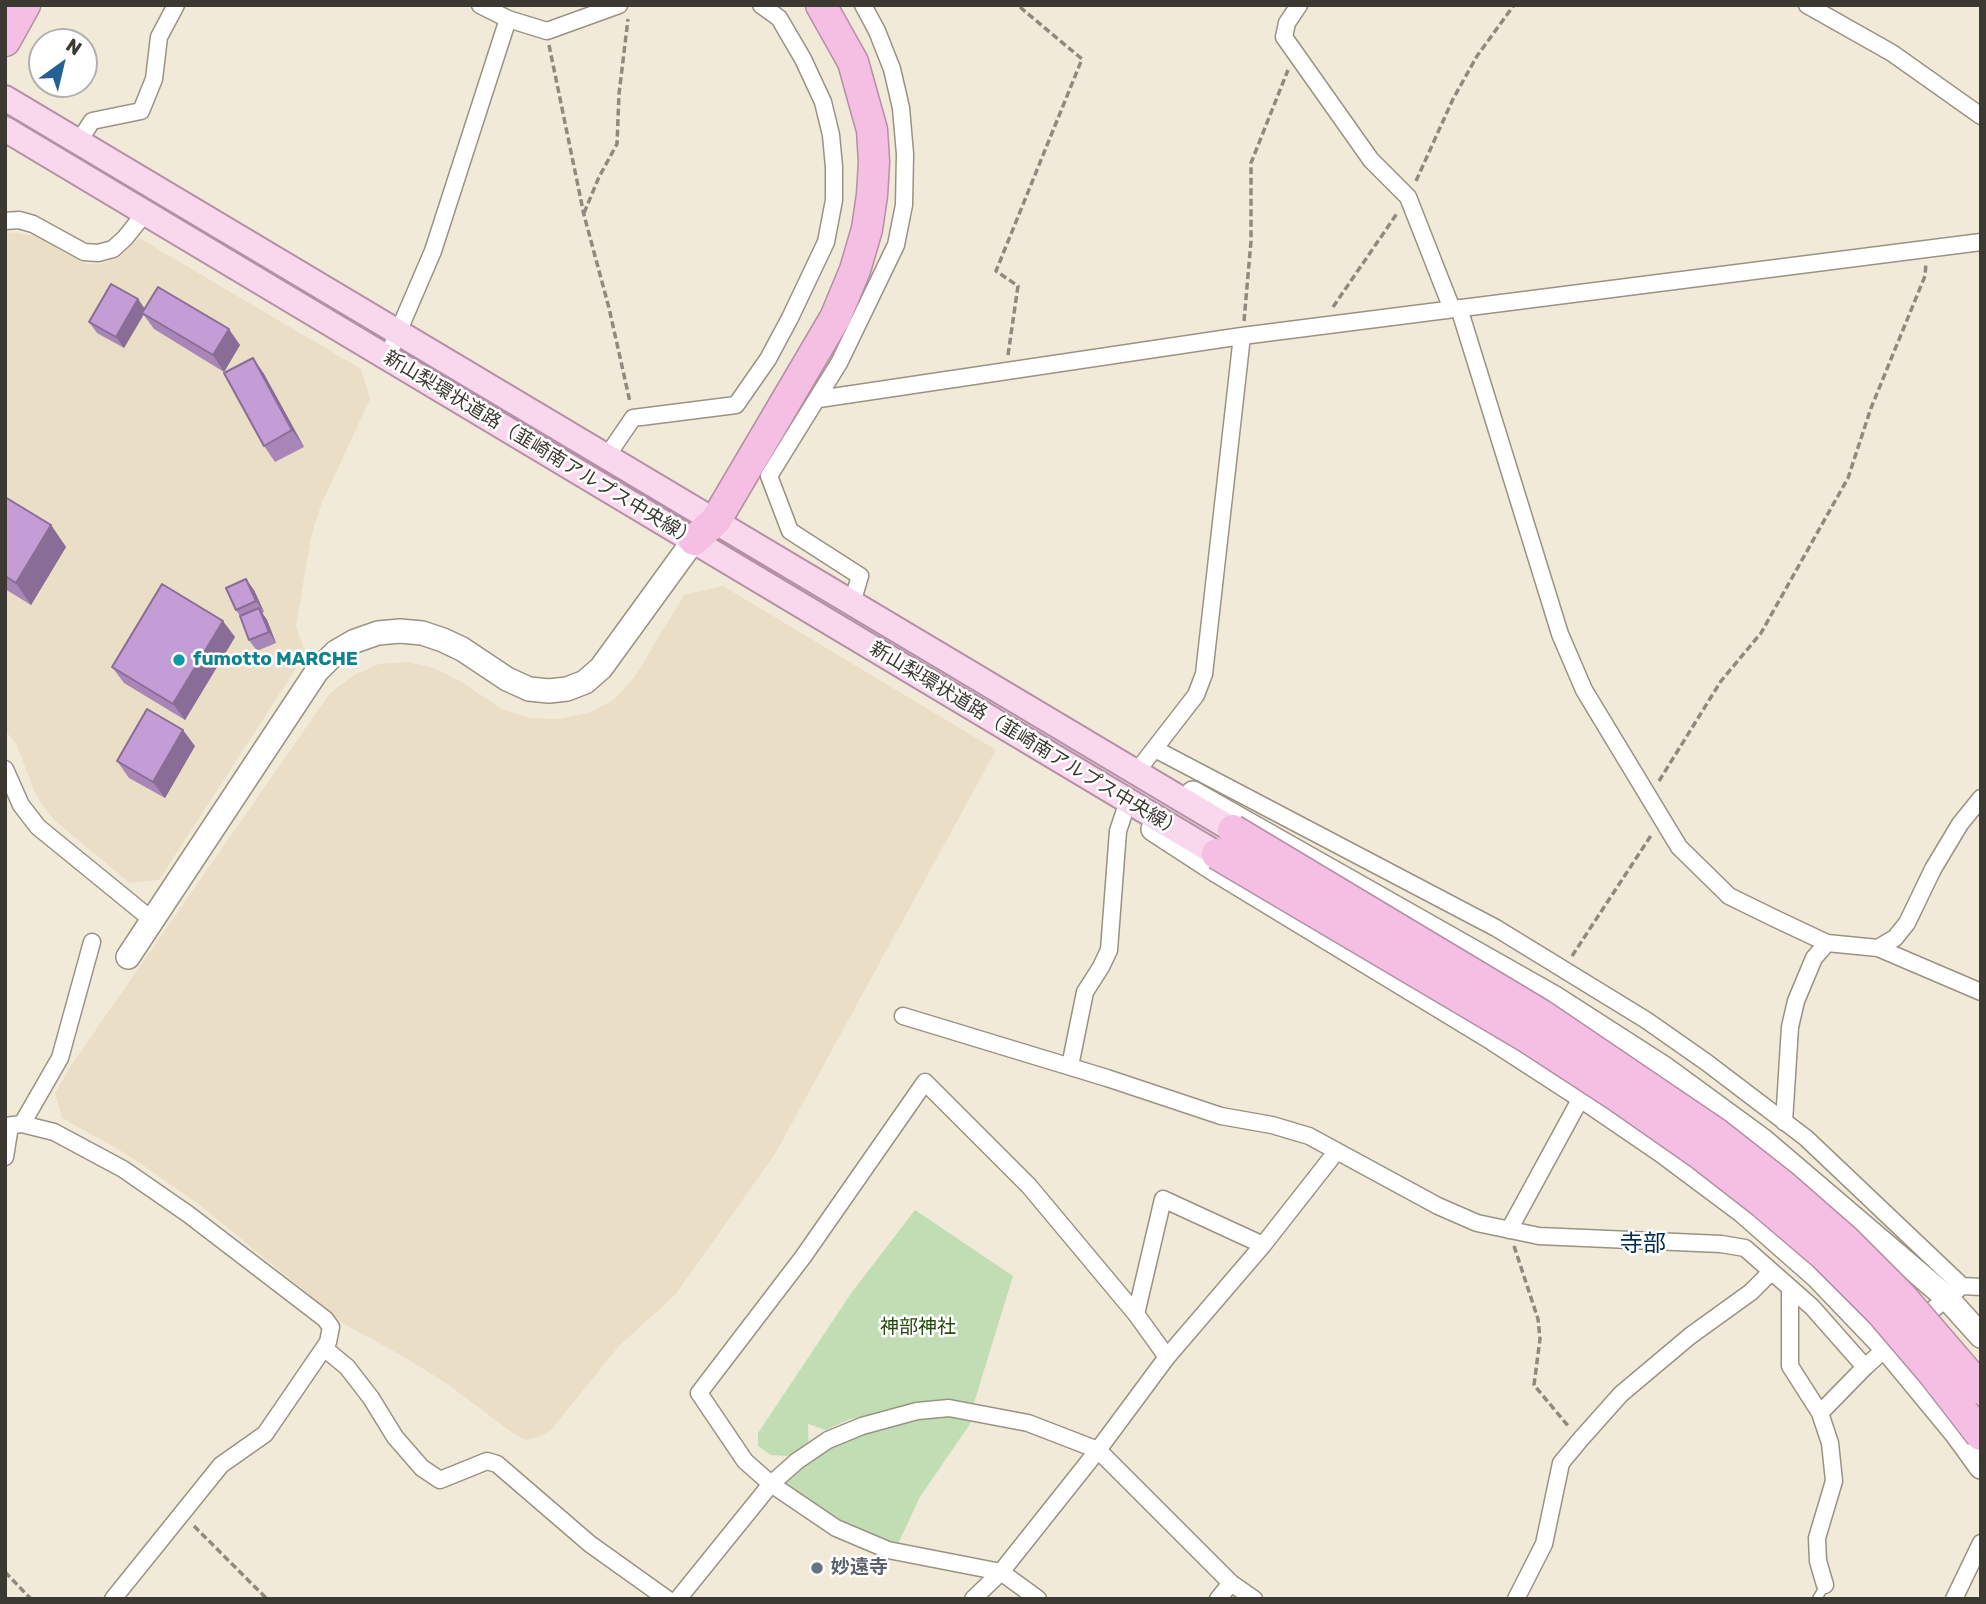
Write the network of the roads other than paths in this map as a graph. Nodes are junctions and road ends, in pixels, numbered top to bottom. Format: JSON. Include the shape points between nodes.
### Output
{"nodes":[{"id":1,"x":25,"y":5,"type":"edge"},
{"id":2,"x":176,"y":5,"type":"edge"},
{"id":3,"x":480,"y":5,"type":"edge"},
{"id":4,"x":761,"y":5,"type":"edge"},
{"id":5,"x":802,"y":5,"type":"edge"},
{"id":6,"x":821,"y":5,"type":"edge"},
{"id":7,"x":863,"y":5,"type":"edge"},
{"id":8,"x":1299,"y":5,"type":"edge"},
{"id":9,"x":1811,"y":6,"type":"edge"},
{"id":10,"x":624,"y":12,"type":"edge"},
{"id":11,"x":508,"y":19,"type":"junction"},
{"id":12,"x":6,"y":40,"type":"edge"},
{"id":13,"x":5,"y":97,"type":"edge"},
{"id":14,"x":1981,"y":116,"type":"edge"},
{"id":15,"x":5,"y":129,"type":"edge"},
{"id":16,"x":79,"y":141,"type":"junction"},
{"id":17,"x":145,"y":213,"type":"junction"},
{"id":18,"x":5,"y":221,"type":"edge"},
{"id":19,"x":1981,"y":242,"type":"edge"},
{"id":20,"x":1455,"y":308,"type":"junction"},
{"id":21,"x":397,"y":332,"type":"junction"},
{"id":22,"x":1242,"y":336,"type":"junction"},
{"id":23,"x":387,"y":358,"type":"junction"},
{"id":24,"x":819,"y":399,"type":"junction"},
{"id":25,"x":607,"y":456,"type":"junction"},
{"id":26,"x":703,"y":524,"type":"junction"},
{"id":27,"x":852,"y":603,"type":"junction"},
{"id":28,"x":909,"y":669,"type":"junction"},
{"id":29,"x":980,"y":679,"type":"junction"},
{"id":30,"x":1148,"y":758,"type":"junction"},
{"id":31,"x":5,"y":769,"type":"edge"},
{"id":32,"x":1981,"y":798,"type":"edge"},
{"id":33,"x":1125,"y":810,"type":"junction"},
{"id":34,"x":1225,"y":842,"type":"junction"},
{"id":35,"x":152,"y":920,"type":"junction"},
{"id":36,"x":92,"y":942,"type":"dead end"},
{"id":37,"x":1827,"y":943,"type":"junction"},
{"id":38,"x":1878,"y":948,"type":"junction"},
{"id":39,"x":128,"y":957,"type":"dead end"},
{"id":40,"x":1981,"y":992,"type":"edge"},
{"id":41,"x":902,"y":1016,"type":"dead end"},
{"id":42,"x":1070,"y":1066,"type":"junction"},
{"id":43,"x":1581,"y":1096,"type":"junction"},
{"id":44,"x":1784,"y":1122,"type":"junction"},
{"id":45,"x":13,"y":1125,"type":"edge"},
{"id":46,"x":1336,"y":1152,"type":"junction"},
{"id":47,"x":5,"y":1157,"type":"edge"},
{"id":48,"x":1509,"y":1230,"type":"junction"},
{"id":49,"x":1263,"y":1245,"type":"junction"},
{"id":50,"x":1770,"y":1273,"type":"junction"},
{"id":51,"x":1981,"y":1287,"type":"edge"},
{"id":52,"x":1790,"y":1289,"type":"junction"},
{"id":53,"x":1954,"y":1292,"type":"junction"},
{"id":54,"x":1136,"y":1314,"type":"junction"},
{"id":55,"x":1981,"y":1336,"type":"edge"},
{"id":56,"x":324,"y":1348,"type":"junction"},
{"id":57,"x":1886,"y":1348,"type":"junction"},
{"id":58,"x":1167,"y":1357,"type":"junction"},
{"id":59,"x":1865,"y":1367,"type":"junction"},
{"id":60,"x":1981,"y":1389,"type":"edge"},
{"id":61,"x":1820,"y":1413,"type":"junction"},
{"id":62,"x":1981,"y":1434,"type":"edge"},
{"id":63,"x":1098,"y":1450,"type":"junction"},
{"id":64,"x":1981,"y":1467,"type":"edge"},
{"id":65,"x":771,"y":1484,"type":"junction"},
{"id":66,"x":1981,"y":1543,"type":"edge"},
{"id":67,"x":1001,"y":1572,"type":"junction"},
{"id":68,"x":1231,"y":1583,"type":"junction"},
{"id":69,"x":1821,"y":1592,"type":"edge"},
{"id":70,"x":113,"y":1599,"type":"edge"},
{"id":71,"x":667,"y":1599,"type":"edge"},
{"id":72,"x":678,"y":1599,"type":"edge"},
{"id":73,"x":973,"y":1599,"type":"edge"},
{"id":74,"x":1038,"y":1599,"type":"edge"},
{"id":75,"x":1218,"y":1599,"type":"edge"},
{"id":76,"x":1254,"y":1599,"type":"edge"},
{"id":77,"x":1516,"y":1599,"type":"edge"},
{"id":78,"x":1954,"y":1599,"type":"edge"}],
"edges":[{"from":1,"to":12,"type":"highway"},
{"from":2,"to":16,"type":"street","via":[[159,37],[154,79],[141,111],[92,121]]},
{"from":3,"to":11,"type":"street"},
{"from":4,"to":25,"type":"street","via":[[779,18],[823,102],[834,167],[834,200],[826,242],[768,359],[736,405],[634,418]]},
{"from":5,"to":26,"type":"highway","via":[[840,73],[851,112],[858,164],[850,228],[821,310]]},
{"from":6,"to":26,"type":"highway","via":[[853,62],[872,130],[874,162],[867,229],[835,318]]},
{"from":7,"to":24,"type":"street","via":[[892,69],[901,108],[904,205],[896,245]]},
{"from":8,"to":20,"type":"street","via":[[1284,37],[1371,160],[1408,197]]},
{"from":9,"to":14,"type":"street","via":[[1892,53]]},
{"from":10,"to":11,"type":"street","via":[[547,31]]},
{"from":11,"to":21,"type":"street","via":[[433,251]]},
{"from":13,"to":16,"type":"main road","name":"新山梨環状道路（韮崎南アルプス中央線）"},
{"from":15,"to":17,"type":"main road","name":"新山梨環状道路（韮崎南アルプス中央線）"},
{"from":16,"to":21,"type":"main road","name":"新山梨環状道路（韮崎南アルプス中央線）"},
{"from":17,"to":18,"type":"street","via":[[113,250],[98,253],[84,252],[33,224]]},
{"from":17,"to":23,"type":"main road","name":"新山梨環状道路（韮崎南アルプス中央線）"},
{"from":19,"to":20,"type":"street"},
{"from":20,"to":22,"type":"street"},
{"from":20,"to":37,"type":"street","via":[[1560,634],[1584,690],[1679,847],[1729,896]]},
{"from":21,"to":23,"type":"street"},
{"from":21,"to":25,"type":"main road","name":"新山梨環状道路（韮崎南アルプス中央線）"},
{"from":22,"to":24,"type":"street"},
{"from":22,"to":30,"type":"street","via":[[1204,674],[1196,695]]},
{"from":23,"to":26,"type":"main road","name":"新山梨環状道路（韮崎南アルプス中央線）"},
{"from":24,"to":27,"type":"street","via":[[769,476],[790,531],[860,576]]},
{"from":25,"to":26,"type":"main road","name":"新山梨環状道路（韮崎南アルプス中央線）"},
{"from":26,"to":27,"type":"main road","name":"新山梨環状道路（韮崎南アルプス中央線）"},
{"from":26,"to":28,"type":"main road","name":"新山梨環状道路（韮崎南アルプス中央線）"},
{"from":26,"to":35,"type":"street","via":[[601,668],[585,682],[567,689],[529,689],[452,644],[422,633],[378,633],[336,652],[317,671]]},
{"from":27,"to":29,"type":"main road","name":"新山梨環状道路（韮崎南アルプス中央線）"},
{"from":28,"to":33,"type":"street"},
{"from":28,"to":34,"type":"main road","name":"新山梨環状道路（韮崎南アルプス中央線）"},
{"from":29,"to":30,"type":"street"},
{"from":29,"to":34,"type":"main road","name":"新山梨環状道路（韮崎南アルプス中央線）"},
{"from":30,"to":44,"type":"street","via":[[1496,928],[1656,1027]]},
{"from":30,"to":53,"type":"street","via":[[1240,819],[1541,990],[1665,1069]]},
{"from":31,"to":35,"type":"street","via":[[21,805],[38,827]]},
{"from":32,"to":38,"type":"street","via":[[1933,869],[1907,923],[1895,939]]},
{"from":33,"to":42,"type":"street","via":[[1118,831],[1109,950],[1085,992]]},
{"from":33,"to":43,"type":"street"},
{"from":34,"to":60,"type":"highway","name":"新山梨環状道路（韮崎南アルプス中央線）","bridge":true,"via":[[1539,1014],[1717,1134],[1845,1240],[1901,1296]]},
{"from":34,"to":62,"type":"highway","name":"新山梨環状道路（韮崎南アルプス中央線）","bridge":true,"via":[[1617,1096],[1763,1203],[1872,1303]]},
{"from":35,"to":39,"type":"street"},
{"from":36,"to":45,"type":"street","via":[[60,1058]]},
{"from":37,"to":38,"type":"street"},
{"from":37,"to":44,"type":"street","via":[[1814,958],[1796,1001]]},
{"from":38,"to":40,"type":"street"},
{"from":41,"to":42,"type":"street"},
{"from":42,"to":46,"type":"street","via":[[1221,1116],[1309,1136]]},
{"from":43,"to":48,"type":"street"},
{"from":43,"to":57,"type":"street","via":[[1743,1211],[1817,1276]]},
{"from":44,"to":53,"type":"street","via":[[1864,1190]]},
{"from":45,"to":47,"type":"street"},
{"from":45,"to":56,"type":"street","via":[[54,1132],[122,1168],[188,1213],[325,1319],[331,1327]]},
{"from":46,"to":48,"type":"street","via":[[1438,1206],[1477,1223]]},
{"from":46,"to":49,"type":"street"},
{"from":48,"to":50,"type":"street","via":[[1539,1236],[1721,1244],[1745,1248]]},
{"from":49,"to":54,"type":"street","via":[[1163,1199]]},
{"from":49,"to":58,"type":"street"},
{"from":50,"to":52,"type":"street"},
{"from":50,"to":77,"type":"street","via":[[1621,1394],[1561,1463],[1544,1544]]},
{"from":51,"to":53,"type":"street"},
{"from":52,"to":59,"type":"street"},
{"from":52,"to":61,"type":"street","via":[[1790,1366]]},
{"from":53,"to":55,"type":"street"},
{"from":53,"to":57,"type":"street"},
{"from":54,"to":58,"type":"street"},
{"from":54,"to":65,"type":"street","via":[[1029,1186],[925,1082],[803,1257],[699,1393],[745,1461]]},
{"from":56,"to":70,"type":"street","via":[[265,1434],[222,1465]]},
{"from":56,"to":71,"type":"street","via":[[346,1367],[422,1468],[440,1480],[487,1461],[497,1464],[590,1544]]},
{"from":57,"to":59,"type":"street"},
{"from":57,"to":64,"type":"street"},
{"from":58,"to":63,"type":"street"},
{"from":59,"to":61,"type":"street"},
{"from":61,"to":69,"type":"street","via":[[1830,1443],[1834,1481],[1816,1538]]},
{"from":63,"to":65,"type":"street","via":[[1028,1423],[949,1408],[917,1411],[828,1440]]},
{"from":63,"to":67,"type":"street"},
{"from":63,"to":68,"type":"street"},
{"from":65,"to":67,"type":"street","via":[[836,1528],[888,1550]]},
{"from":65,"to":72,"type":"street"},
{"from":66,"to":78,"type":"street"},
{"from":67,"to":73,"type":"street"},
{"from":67,"to":74,"type":"street"},
{"from":68,"to":75,"type":"street"},
{"from":68,"to":76,"type":"street"}]}
